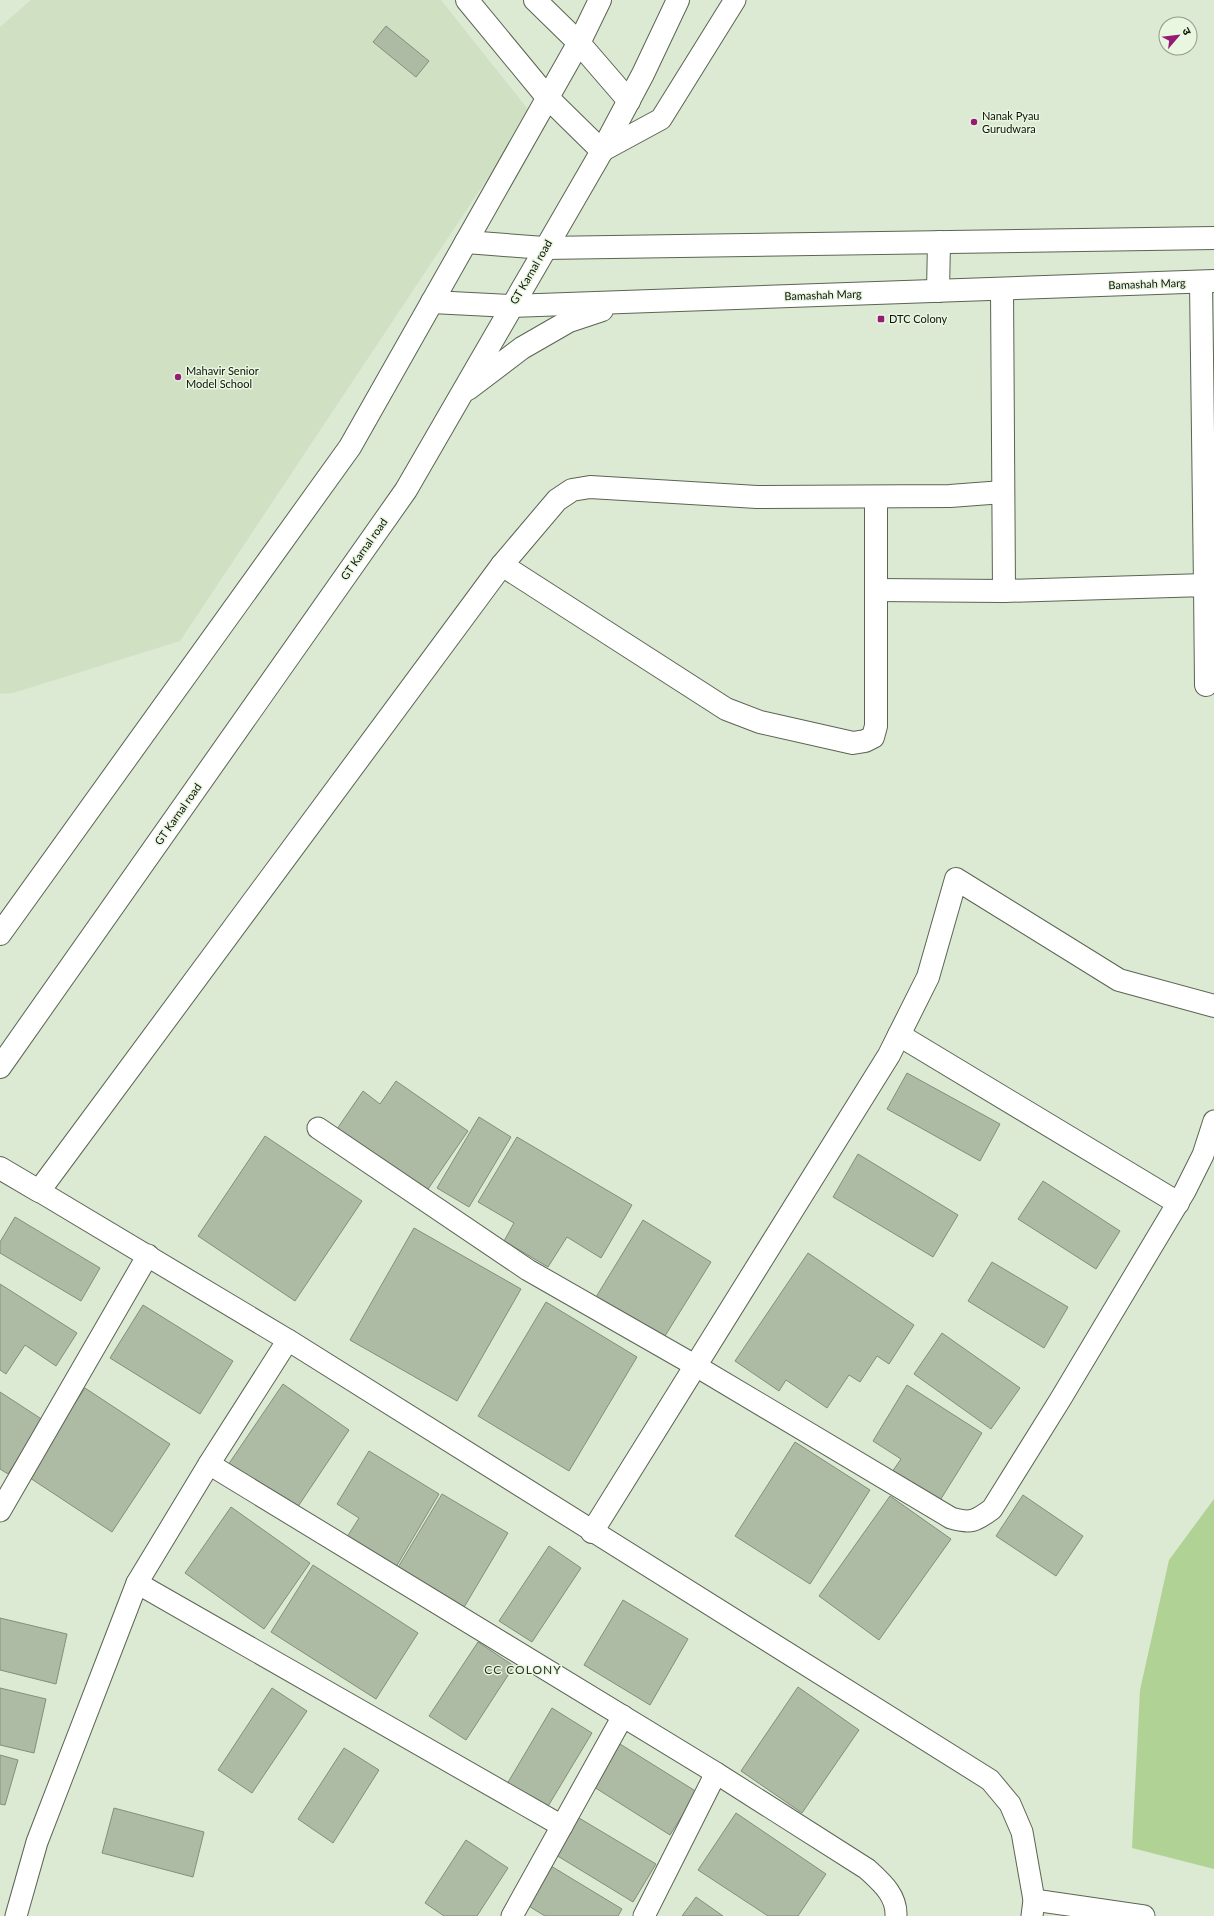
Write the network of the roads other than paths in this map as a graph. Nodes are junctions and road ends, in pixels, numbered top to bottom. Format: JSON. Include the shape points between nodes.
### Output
{"nodes":[{"id":1,"x":467,"y":0,"type":"edge"},
{"id":2,"x":535,"y":0,"type":"edge"},
{"id":3,"x":600,"y":0,"type":"edge"},
{"id":4,"x":678,"y":0,"type":"edge"},
{"id":5,"x":735,"y":0,"type":"edge"},
{"id":6,"x":578,"y":43,"type":"junction"},
{"id":7,"x":548,"y":97,"type":"junction"},
{"id":8,"x":629,"y":101,"type":"junction"},
{"id":9,"x":602,"y":151,"type":"junction"},
{"id":10,"x":1214,"y":238,"type":"edge"},
{"id":11,"x":466,"y":242,"type":"junction"},
{"id":12,"x":939,"y":242,"type":"junction"},
{"id":13,"x":544,"y":248,"type":"junction"},
{"id":14,"x":1208,"y":282,"type":"edge"},
{"id":15,"x":1002,"y":289,"type":"junction"},
{"id":16,"x":938,"y":291,"type":"junction"},
{"id":17,"x":432,"y":302,"type":"junction"},
{"id":18,"x":624,"y":302,"type":"junction"},
{"id":19,"x":511,"y":306,"type":"junction"},
{"id":20,"x":460,"y":395,"type":"junction"},
{"id":21,"x":1003,"y":492,"type":"junction"},
{"id":22,"x":876,"y":496,"type":"junction"},
{"id":23,"x":502,"y":565,"type":"junction"},
{"id":24,"x":1209,"y":586,"type":"edge"},
{"id":25,"x":876,"y":590,"type":"junction"},
{"id":26,"x":1004,"y":591,"type":"junction"},
{"id":27,"x":1206,"y":685,"type":"dead end"},
{"id":28,"x":0,"y":934,"type":"edge"},
{"id":29,"x":1214,"y":1006,"type":"edge"},
{"id":30,"x":899,"y":1035,"type":"junction"},
{"id":31,"x":0,"y":1067,"type":"edge"},
{"id":32,"x":1214,"y":1121,"type":"edge"},
{"id":33,"x":318,"y":1128,"type":"dead end"},
{"id":34,"x":1,"y":1172,"type":"edge"},
{"id":35,"x":39,"y":1191,"type":"junction"},
{"id":36,"x":1178,"y":1203,"type":"junction"},
{"id":37,"x":148,"y":1255,"type":"junction"},
{"id":38,"x":288,"y":1340,"type":"junction"},
{"id":39,"x":696,"y":1366,"type":"junction"},
{"id":40,"x":209,"y":1464,"type":"junction"},
{"id":41,"x":0,"y":1511,"type":"edge"},
{"id":42,"x":592,"y":1532,"type":"junction"},
{"id":43,"x":137,"y":1582,"type":"junction"},
{"id":44,"x":623,"y":1716,"type":"junction"},
{"id":45,"x":716,"y":1773,"type":"junction"},
{"id":46,"x":562,"y":1826,"type":"junction"},
{"id":47,"x":1033,"y":1908,"type":"edge"},
{"id":48,"x":16,"y":1916,"type":"edge"},
{"id":49,"x":512,"y":1916,"type":"edge"},
{"id":50,"x":644,"y":1916,"type":"edge"},
{"id":51,"x":896,"y":1916,"type":"edge"},
{"id":52,"x":1144,"y":1916,"type":"edge"}],
"edges":[{"from":1,"to":7,"type":"street"},
{"from":2,"to":6,"type":"street"},
{"from":3,"to":6,"type":"street"},
{"from":4,"to":8,"type":"street","name":"GT Karnal road"},
{"from":5,"to":9,"type":"lane","via":[[661,119]]},
{"from":6,"to":7,"type":"street"},
{"from":6,"to":8,"type":"street"},
{"from":7,"to":9,"type":"street"},
{"from":7,"to":11,"type":"street"},
{"from":8,"to":9,"type":"street","name":"GT Karnal road"},
{"from":9,"to":13,"type":"street","name":"GT Karnal road"},
{"from":10,"to":12,"type":"street"},
{"from":11,"to":13,"type":"street"},
{"from":11,"to":17,"type":"street"},
{"from":12,"to":13,"type":"street"},
{"from":12,"to":16,"type":"street"},
{"from":13,"to":19,"type":"street","name":"GT Karnal road"},
{"from":14,"to":15,"type":"street","name":"Bamashah Marg"},
{"from":14,"to":24,"type":"street"},
{"from":15,"to":16,"type":"street","name":"Bamashah Marg"},
{"from":15,"to":21,"type":"street"},
{"from":16,"to":18,"type":"street","name":"Bamashah Marg"},
{"from":17,"to":19,"type":"street","name":"Bamashah Marg"},
{"from":17,"to":28,"type":"street","via":[[350,447]]},
{"from":18,"to":19,"type":"street","name":"Bamashah Marg"},
{"from":18,"to":20,"type":"street","via":[[570,321],[536,340]]},
{"from":19,"to":20,"type":"street","name":"GT Karnal road"},
{"from":20,"to":31,"type":"street","name":"GT Karnal road","via":[[406,490]]},
{"from":21,"to":22,"type":"street","via":[[950,496]]},
{"from":21,"to":26,"type":"street"},
{"from":22,"to":23,"type":"street","via":[[757,497],[590,487],[572,490],[557,500]]},
{"from":22,"to":25,"type":"street"},
{"from":23,"to":25,"type":"street","via":[[726,709],[760,722],[854,743],[873,736],[876,726]]},
{"from":23,"to":35,"type":"street"},
{"from":24,"to":26,"type":"street"},
{"from":24,"to":27,"type":"street"},
{"from":25,"to":26,"type":"street"},
{"from":29,"to":30,"type":"street","via":[[1120,980],[956,879],[928,977]]},
{"from":30,"to":36,"type":"street"},
{"from":30,"to":39,"type":"street"},
{"from":32,"to":36,"type":"lane","via":[[1203,1155]]},
{"from":33,"to":39,"type":"lane","via":[[528,1270]]},
{"from":34,"to":35,"type":"street"},
{"from":35,"to":37,"type":"lane"},
{"from":36,"to":39,"type":"lane","via":[[1004,1490],[992,1509],[979,1519],[966,1522],[952,1518]]},
{"from":37,"to":38,"type":"lane"},
{"from":37,"to":41,"type":"lane"},
{"from":38,"to":40,"type":"lane"},
{"from":38,"to":42,"type":"lane"},
{"from":39,"to":42,"type":"street"},
{"from":40,"to":43,"type":"lane"},
{"from":40,"to":44,"type":"lane"},
{"from":42,"to":47,"type":"lane","via":[[990,1780],[1010,1804],[1022,1832]]},
{"from":43,"to":46,"type":"lane"},
{"from":43,"to":48,"type":"lane","via":[[37,1842]]},
{"from":44,"to":45,"type":"lane"},
{"from":44,"to":46,"type":"lane"},
{"from":45,"to":50,"type":"lane"},
{"from":45,"to":51,"type":"lane","via":[[867,1869],[887,1887],[897,1906]]},
{"from":46,"to":49,"type":"lane"},
{"from":47,"to":52,"type":"lane"}]}
